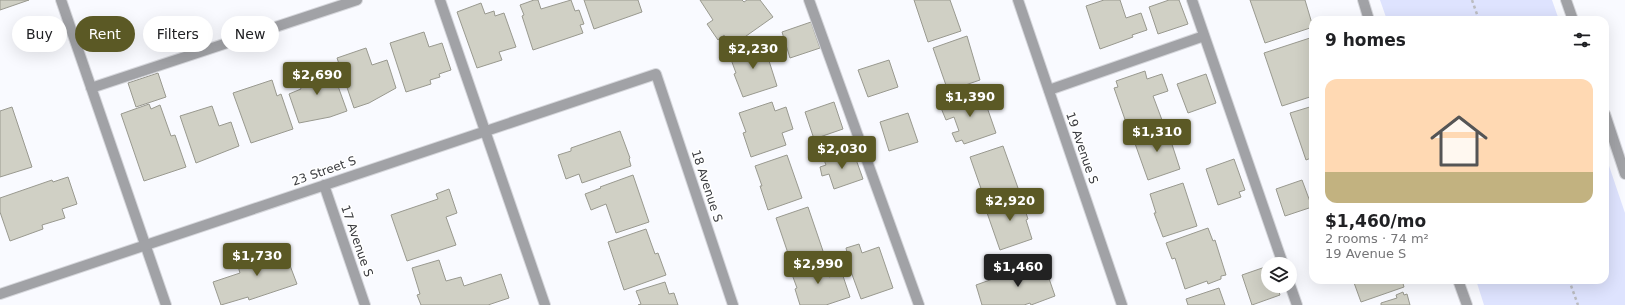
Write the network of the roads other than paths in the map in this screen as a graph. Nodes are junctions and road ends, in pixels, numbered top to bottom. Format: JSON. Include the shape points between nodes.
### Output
{"nodes":[{"id":1,"x":61,"y":0,"type":"edge"},
{"id":2,"x":357,"y":0,"type":"edge"},
{"id":3,"x":440,"y":0,"type":"edge"},
{"id":4,"x":809,"y":0,"type":"edge"},
{"id":5,"x":1018,"y":0,"type":"edge"},
{"id":6,"x":1192,"y":0,"type":"edge"},
{"id":7,"x":1362,"y":0,"type":"edge"},
{"id":8,"x":1566,"y":0,"type":"edge"},
{"id":9,"x":1368,"y":16,"type":"edge"},
{"id":10,"x":1572,"y":16,"type":"edge"},
{"id":11,"x":1204,"y":36,"type":"junction"},
{"id":12,"x":656,"y":74,"type":"joint"},
{"id":13,"x":91,"y":88,"type":"junction"},
{"id":14,"x":1049,"y":90,"type":"junction"},
{"id":15,"x":1609,"y":126,"type":"edge"},
{"id":16,"x":485,"y":131,"type":"junction"},
{"id":17,"x":1625,"y":174,"type":"edge"},
{"id":18,"x":324,"y":185,"type":"junction"},
{"id":19,"x":145,"y":245,"type":"junction"},
{"id":20,"x":1281,"y":257,"type":"edge"},
{"id":21,"x":1459,"y":284,"type":"edge"},
{"id":22,"x":1293,"y":293,"type":"edge"},
{"id":23,"x":0,"y":294,"type":"edge"},
{"id":24,"x":166,"y":305,"type":"edge"},
{"id":25,"x":365,"y":305,"type":"edge"},
{"id":26,"x":546,"y":305,"type":"edge"},
{"id":27,"x":733,"y":305,"type":"edge"},
{"id":28,"x":919,"y":305,"type":"edge"},
{"id":29,"x":1122,"y":305,"type":"edge"},
{"id":30,"x":1297,"y":305,"type":"edge"},
{"id":31,"x":1467,"y":305,"type":"edge"}],
"edges":[{"from":1,"to":13,"type":"street"},
{"from":2,"to":13,"type":"street"},
{"from":3,"to":16,"type":"street"},
{"from":4,"to":28,"type":"street"},
{"from":5,"to":14,"type":"street","name":"19 Avenue S"},
{"from":6,"to":11,"type":"street"},
{"from":7,"to":9,"type":"street"},
{"from":8,"to":10,"type":"street"},
{"from":11,"to":14,"type":"street"},
{"from":11,"to":20,"type":"street"},
{"from":12,"to":16,"type":"street","name":"23 Street S"},
{"from":12,"to":27,"type":"street","name":"18 Avenue S"},
{"from":13,"to":19,"type":"street"},
{"from":14,"to":29,"type":"street","name":"19 Avenue S"},
{"from":15,"to":17,"type":"street"},
{"from":16,"to":18,"type":"street","name":"23 Street S"},
{"from":16,"to":26,"type":"street"},
{"from":18,"to":19,"type":"street","name":"23 Street S"},
{"from":18,"to":25,"type":"street","name":"17 Avenue S"},
{"from":19,"to":23,"type":"street","name":"23 Street S"},
{"from":19,"to":24,"type":"street"},
{"from":21,"to":31,"type":"street"},
{"from":22,"to":30,"type":"street"}]}
